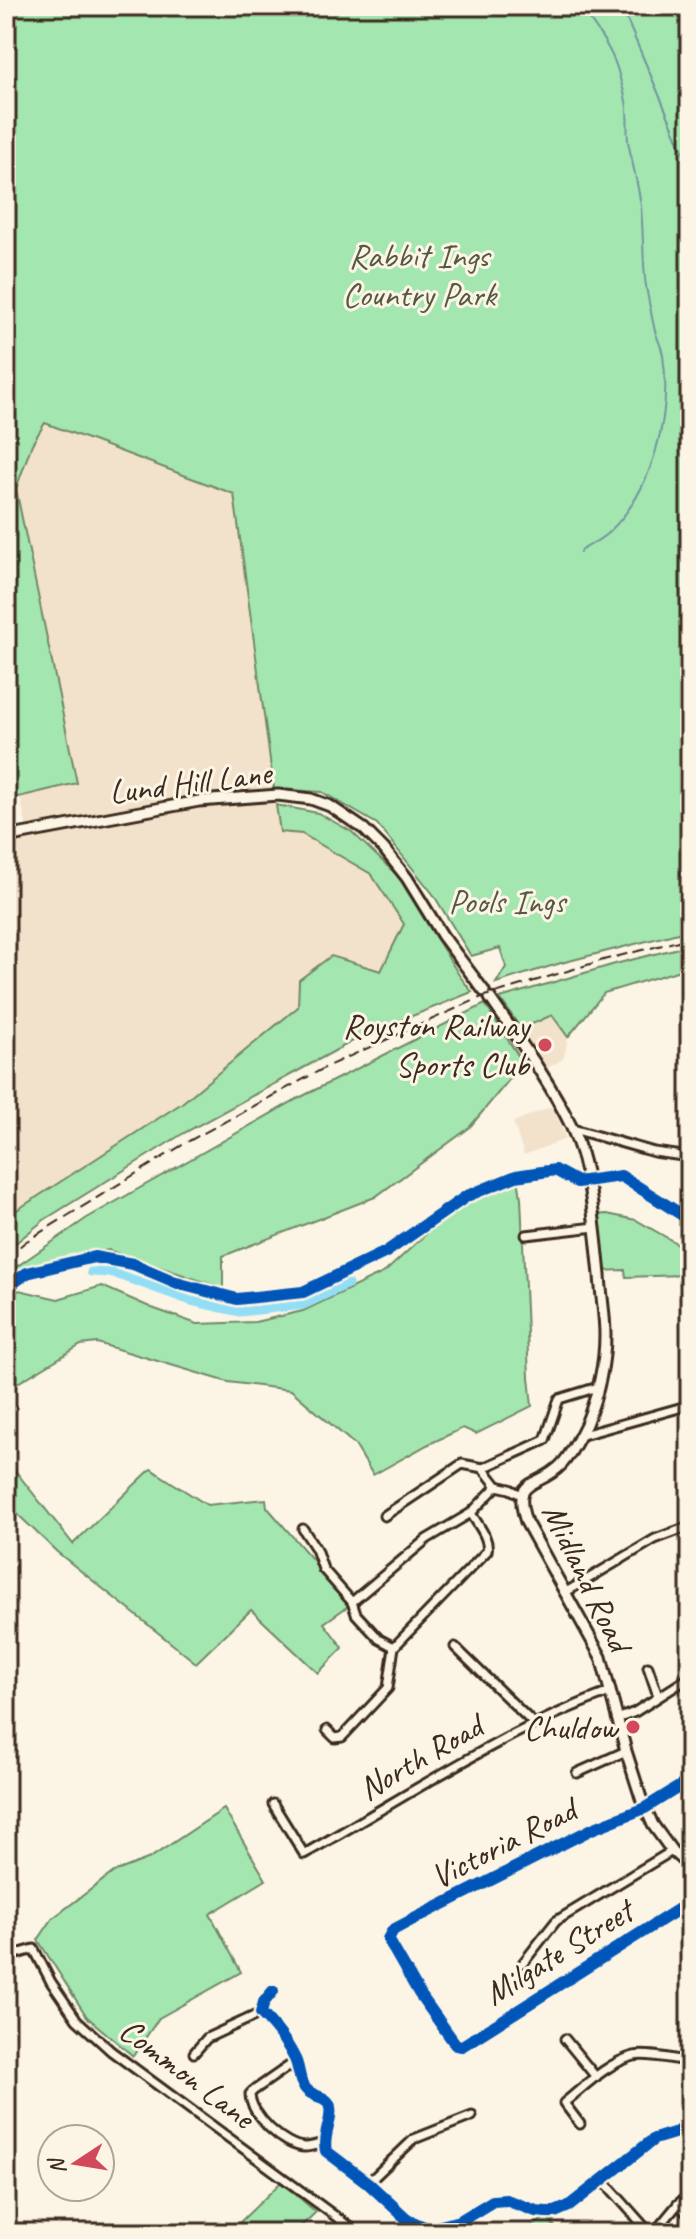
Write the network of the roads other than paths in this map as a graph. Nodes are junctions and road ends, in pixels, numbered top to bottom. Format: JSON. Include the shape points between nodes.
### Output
{"nodes":[{"id":1,"x":6,"y":837,"type":"edge"},
{"id":2,"x":573,"y":1129,"type":"junction"},
{"id":3,"x":690,"y":1157,"type":"edge"},
{"id":4,"x":595,"y":1227,"type":"junction"},
{"id":5,"x":526,"y":1235,"type":"dead end"},
{"id":6,"x":598,"y":1387,"type":"junction"},
{"id":7,"x":690,"y":1405,"type":"edge"},
{"id":8,"x":579,"y":1436,"type":"junction"},
{"id":9,"x":483,"y":1468,"type":"junction"},
{"id":10,"x":497,"y":1486,"type":"junction"},
{"id":11,"x":521,"y":1495,"type":"junction"},
{"id":12,"x":471,"y":1513,"type":"junction"},
{"id":13,"x":384,"y":1516,"type":"dead end"},
{"id":14,"x":690,"y":1526,"type":"edge"},
{"id":15,"x":303,"y":1529,"type":"dead end"},
{"id":16,"x":566,"y":1592,"type":"junction"},
{"id":17,"x":352,"y":1602,"type":"junction"},
{"id":18,"x":394,"y":1647,"type":"junction"},
{"id":19,"x":455,"y":1647,"type":"dead end"},
{"id":20,"x":648,"y":1667,"type":"dead end"},
{"id":21,"x":690,"y":1677,"type":"edge"},
{"id":22,"x":610,"y":1692,"type":"junction"},
{"id":23,"x":658,"y":1696,"type":"junction"},
{"id":24,"x":617,"y":1719,"type":"junction"},
{"id":25,"x":533,"y":1723,"type":"junction"},
{"id":26,"x":327,"y":1730,"type":"dead end"},
{"id":27,"x":626,"y":1751,"type":"junction"},
{"id":28,"x":577,"y":1773,"type":"dead end"},
{"id":29,"x":690,"y":1780,"type":"edge"},
{"id":30,"x":273,"y":1804,"type":"dead end"},
{"id":31,"x":645,"y":1808,"type":"junction"},
{"id":32,"x":672,"y":1851,"type":"junction"},
{"id":33,"x":690,"y":1867,"type":"edge"},
{"id":34,"x":690,"y":1902,"type":"edge"},
{"id":35,"x":6,"y":1960,"type":"edge"},
{"id":36,"x":523,"y":1963,"type":"dead end"},
{"id":37,"x":273,"y":1991,"type":"dead end"},
{"id":38,"x":261,"y":2013,"type":"junction"},
{"id":39,"x":565,"y":2039,"type":"dead end"},
{"id":40,"x":456,"y":2045,"type":"joint"},
{"id":41,"x":194,"y":2053,"type":"dead end"},
{"id":42,"x":690,"y":2058,"type":"edge"},
{"id":43,"x":296,"y":2061,"type":"junction"},
{"id":44,"x":596,"y":2077,"type":"junction"},
{"id":45,"x":472,"y":2116,"type":"dead end"},
{"id":46,"x":690,"y":2122,"type":"edge"},
{"id":47,"x":580,"y":2124,"type":"dead end"},
{"id":48,"x":324,"y":2143,"type":"junction"},
{"id":49,"x":602,"y":2179,"type":"junction"},
{"id":50,"x":368,"y":2183,"type":"junction"},
{"id":51,"x":690,"y":2194,"type":"edge"},
{"id":52,"x":678,"y":2204,"type":"junction"},
{"id":53,"x":690,"y":2216,"type":"edge"},
{"id":54,"x":408,"y":2220,"type":"junction"},
{"id":55,"x":358,"y":2233,"type":"edge"},
{"id":56,"x":397,"y":2233,"type":"edge"},
{"id":57,"x":652,"y":2233,"type":"edge"}],
"edges":[{"from":1,"to":2,"type":"main road","name":"Lund Hill Lane","via":[[199,801],[278,795],[330,806],[364,829],[407,878],[442,935],[527,1049]]},
{"from":2,"to":3,"type":"street"},
{"from":2,"to":4,"type":"main road","name":"Midland Road"},
{"from":4,"to":5,"type":"street"},
{"from":4,"to":6,"type":"main road","name":"Midland Road","via":[[605,1337]]},
{"from":6,"to":8,"type":"main road","name":"Midland Road"},
{"from":6,"to":9,"type":"street","via":[[559,1399],[545,1440]]},
{"from":7,"to":8,"type":"street"},
{"from":8,"to":11,"type":"main road","name":"Midland Road","via":[[563,1464]]},
{"from":9,"to":10,"type":"street"},
{"from":9,"to":13,"type":"street","via":[[462,1464]]},
{"from":10,"to":11,"type":"street"},
{"from":10,"to":12,"type":"street"},
{"from":11,"to":16,"type":"main road","name":"Midland Road","via":[[526,1522]]},
{"from":12,"to":17,"type":"street","via":[[427,1539]]},
{"from":12,"to":18,"type":"street","via":[[487,1551]]},
{"from":14,"to":16,"type":"street","via":[[655,1539]]},
{"from":15,"to":17,"type":"street","via":[[323,1569]]},
{"from":16,"to":22,"type":"main road","name":"Midland Road","via":[[598,1649]]},
{"from":17,"to":18,"type":"street","via":[[379,1639]]},
{"from":18,"to":26,"type":"street","via":[[388,1688],[342,1737]]},
{"from":19,"to":25,"type":"street"},
{"from":20,"to":23,"type":"street"},
{"from":21,"to":23,"type":"street"},
{"from":22,"to":24,"type":"main road","name":"Midland Road"},
{"from":22,"to":25,"type":"street","name":"North Road"},
{"from":23,"to":24,"type":"street"},
{"from":24,"to":27,"type":"main road","name":"Midland Road"},
{"from":25,"to":30,"type":"street","name":"North Road","via":[[304,1854]]},
{"from":27,"to":28,"type":"street"},
{"from":27,"to":31,"type":"main road","name":"Midland Road"},
{"from":29,"to":31,"type":"street","name":"Victoria Road"},
{"from":31,"to":32,"type":"main road","name":"Midland Road"},
{"from":31,"to":40,"type":"street","name":"Victoria Road","via":[[592,1829],[389,1934],[389,1944]]},
{"from":32,"to":33,"type":"main road","name":"Midland Road"},
{"from":32,"to":36,"type":"street","via":[[556,1921]]},
{"from":34,"to":40,"type":"street","name":"Milgate Street","via":[[465,2045]]},
{"from":35,"to":55,"type":"street","name":"Common Lane","via":[[34,1949],[77,2020],[111,2051]]},
{"from":37,"to":38,"type":"street"},
{"from":38,"to":41,"type":"street","via":[[207,2038]]},
{"from":38,"to":43,"type":"street"},
{"from":39,"to":44,"type":"street"},
{"from":42,"to":44,"type":"street","via":[[637,2055]]},
{"from":43,"to":48,"type":"street","via":[[304,2088],[330,2105]]},
{"from":43,"to":48,"type":"street","via":[[253,2091],[252,2105],[263,2123],[294,2144]]},
{"from":44,"to":47,"type":"street","via":[[564,2103]]},
{"from":45,"to":50,"type":"street","via":[[414,2139]]},
{"from":46,"to":49,"type":"street","via":[[654,2139]]},
{"from":48,"to":50,"type":"street","via":[[326,2151]]},
{"from":49,"to":54,"type":"street","via":[[555,2212],[506,2200],[493,2201],[444,2227],[429,2229]]},
{"from":49,"to":57,"type":"street"},
{"from":50,"to":54,"type":"street"},
{"from":51,"to":52,"type":"street"},
{"from":52,"to":53,"type":"street"},
{"from":52,"to":57,"type":"street"},
{"from":54,"to":56,"type":"street"}]}
